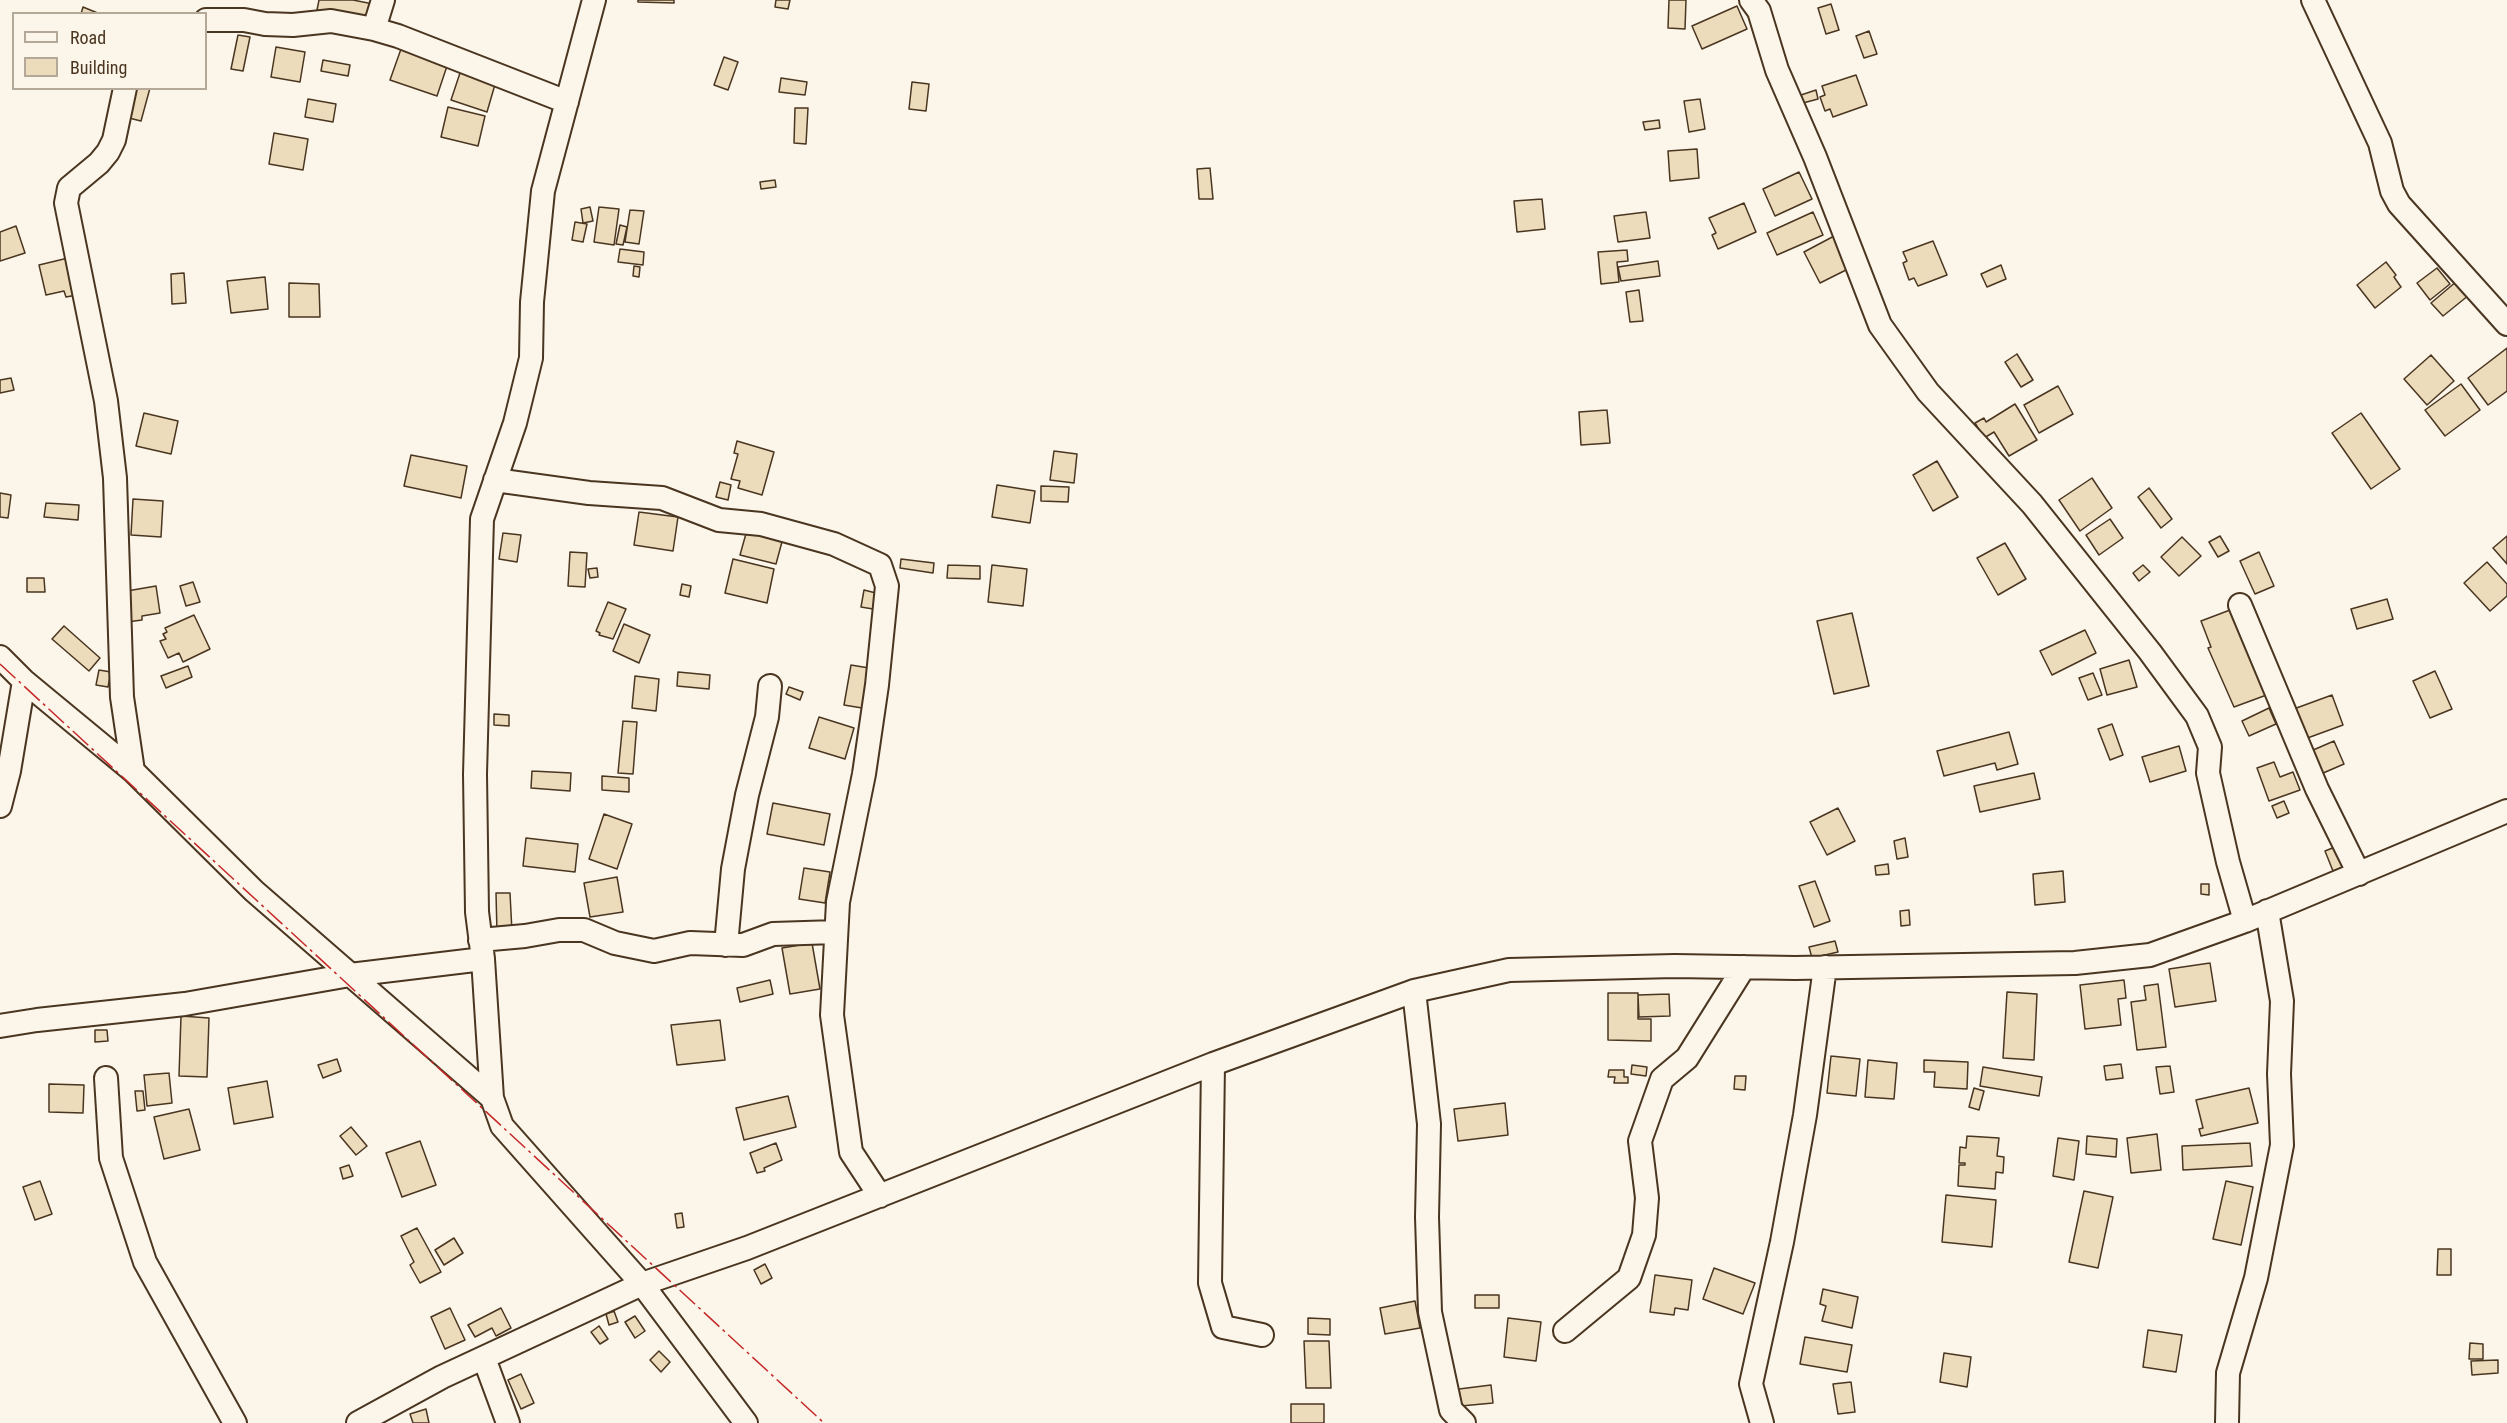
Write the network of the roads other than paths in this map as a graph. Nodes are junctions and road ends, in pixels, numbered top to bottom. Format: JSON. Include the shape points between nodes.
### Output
{"nodes":[{"id":1,"x":383,"y":0,"type":"edge"},
{"id":2,"x":594,"y":0,"type":"edge"},
{"id":3,"x":1751,"y":0,"type":"edge"},
{"id":4,"x":2313,"y":0,"type":"edge"},
{"id":5,"x":207,"y":20,"type":"edge"},
{"id":6,"x":374,"y":28,"type":"junction"},
{"id":7,"x":125,"y":90,"type":"edge"},
{"id":8,"x":567,"y":102,"type":"junction"},
{"id":9,"x":2507,"y":324,"type":"edge"},
{"id":10,"x":495,"y":480,"type":"junction"},
{"id":11,"x":2240,"y":605,"type":"dead end"},
{"id":12,"x":0,"y":657,"type":"edge"},
{"id":13,"x":24,"y":681,"type":"junction"},
{"id":14,"x":770,"y":686,"type":"dead end"},
{"id":15,"x":133,"y":771,"type":"junction"},
{"id":16,"x":0,"y":806,"type":"edge"},
{"id":17,"x":2507,"y":811,"type":"edge"},
{"id":18,"x":2359,"y":874,"type":"junction"},
{"id":19,"x":2267,"y":911,"type":"junction"},
{"id":20,"x":2245,"y":921,"type":"junction"},
{"id":21,"x":836,"y":932,"type":"junction"},
{"id":22,"x":726,"y":945,"type":"junction"},
{"id":23,"x":482,"y":949,"type":"junction"},
{"id":24,"x":1744,"y":967,"type":"junction"},
{"id":25,"x":1825,"y":967,"type":"junction"},
{"id":26,"x":350,"y":975,"type":"junction"},
{"id":27,"x":1414,"y":991,"type":"junction"},
{"id":28,"x":0,"y":1026,"type":"edge"},
{"id":29,"x":1213,"y":1064,"type":"junction"},
{"id":30,"x":106,"y":1078,"type":"dead end"},
{"id":31,"x":492,"y":1098,"type":"junction"},
{"id":32,"x":880,"y":1196,"type":"junction"},
{"id":33,"x":642,"y":1284,"type":"junction"},
{"id":34,"x":1565,"y":1331,"type":"dead end"},
{"id":35,"x":1262,"y":1335,"type":"dead end"},
{"id":36,"x":484,"y":1358,"type":"junction"},
{"id":37,"x":236,"y":1423,"type":"edge"},
{"id":38,"x":358,"y":1423,"type":"edge"},
{"id":39,"x":508,"y":1423,"type":"edge"},
{"id":40,"x":746,"y":1423,"type":"edge"},
{"id":41,"x":1464,"y":1423,"type":"edge"},
{"id":42,"x":1762,"y":1423,"type":"edge"},
{"id":43,"x":2227,"y":1423,"type":"edge"}],
"edges":[{"from":1,"to":6,"type":"street"},
{"from":2,"to":8,"type":"street"},
{"from":3,"to":20,"type":"street","via":[[1759,11],[1777,70],[1880,325],[1928,392],[2032,504],[2197,716],[2210,747],[2208,773]]},
{"from":4,"to":9,"type":"street","via":[[2380,142],[2399,204]]},
{"from":5,"to":6,"type":"street","via":[[293,25],[331,21]]},
{"from":6,"to":8,"type":"street"},
{"from":7,"to":15,"type":"street","via":[[108,152],[69,188],[66,203],[106,401],[115,478],[122,697]]},
{"from":8,"to":10,"type":"street","via":[[543,190],[531,358],[515,423]]},
{"from":10,"to":21,"type":"street","via":[[662,498],[719,520],[760,524],[834,544],[880,566],[887,586],[878,685],[838,902]]},
{"from":10,"to":23,"type":"street","via":[[482,519],[475,774],[477,912]]},
{"from":11,"to":18,"type":"street","via":[[2317,789]]},
{"from":12,"to":13,"type":"street"},
{"from":13,"to":15,"type":"street"},
{"from":13,"to":16,"type":"street"},
{"from":14,"to":22,"type":"street","via":[[767,717],[733,869]]},
{"from":15,"to":26,"type":"street","via":[[254,891]]},
{"from":17,"to":18,"type":"street"},
{"from":18,"to":19,"type":"street"},
{"from":19,"to":20,"type":"street"},
{"from":19,"to":43,"type":"street","via":[[2282,1001],[2279,1074],[2283,1145],[2256,1278],[2228,1373]]},
{"from":20,"to":25,"type":"street","via":[[2150,955],[2075,963]]},
{"from":21,"to":22,"type":"street","via":[[773,934],[743,945]]},
{"from":21,"to":32,"type":"street","via":[[832,1015],[851,1152]]},
{"from":22,"to":23,"type":"street","via":[[690,943],[654,951],[615,943],[585,930],[567,930],[525,936]]},
{"from":23,"to":26,"type":"street"},
{"from":23,"to":31,"type":"street"},
{"from":24,"to":25,"type":"street"},
{"from":24,"to":27,"type":"street","via":[[1509,970]]},
{"from":24,"to":34,"type":"street","via":[[1687,1058],[1662,1078],[1640,1141],[1647,1198],[1644,1235],[1629,1278]]},
{"from":25,"to":42,"type":"street","via":[[1782,1242],[1751,1384]]},
{"from":26,"to":28,"type":"street","via":[[185,1004]]},
{"from":26,"to":31,"type":"street"},
{"from":27,"to":29,"type":"street"},
{"from":27,"to":41,"type":"street","via":[[1429,1124],[1430,1312],[1451,1410]]},
{"from":29,"to":32,"type":"street"},
{"from":29,"to":35,"type":"street","via":[[1210,1283],[1223,1327]]},
{"from":30,"to":37,"type":"street","via":[[111,1158],[145,1262]]},
{"from":31,"to":33,"type":"street","via":[[502,1126]]},
{"from":32,"to":33,"type":"street"},
{"from":33,"to":36,"type":"street"},
{"from":33,"to":40,"type":"street"},
{"from":36,"to":38,"type":"street"},
{"from":36,"to":39,"type":"street"}]}
